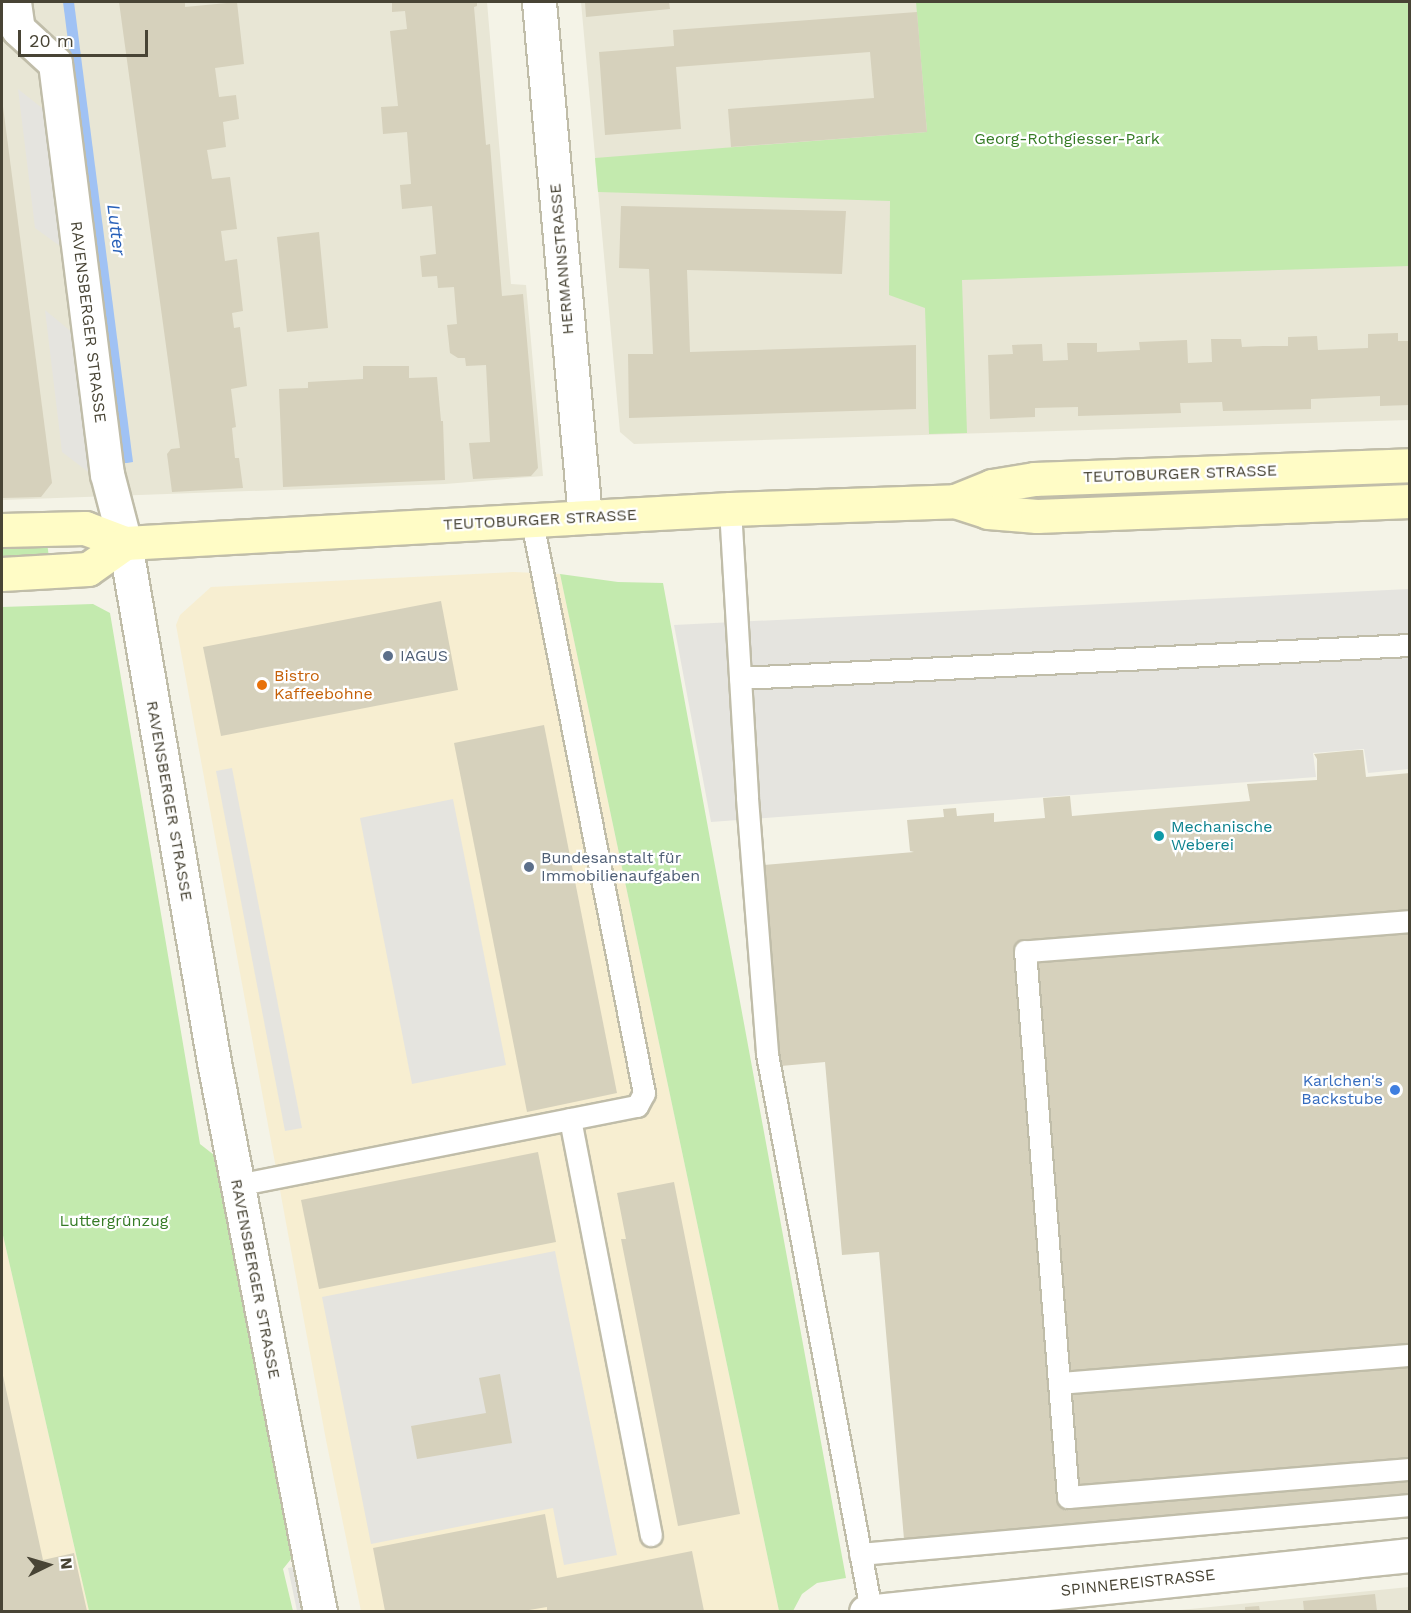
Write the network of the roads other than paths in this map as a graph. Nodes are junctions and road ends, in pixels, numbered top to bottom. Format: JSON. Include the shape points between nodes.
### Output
{"nodes":[{"id":1,"x":14,"y":2,"type":"edge"},
{"id":2,"x":539,"y":2,"type":"edge"},
{"id":3,"x":1410,"y":465,"type":"edge"},
{"id":4,"x":955,"y":501,"type":"junction"},
{"id":5,"x":1410,"y":501,"type":"edge"},
{"id":6,"x":730,"y":509,"type":"junction"},
{"id":7,"x":585,"y":517,"type":"junction"},
{"id":8,"x":532,"y":521,"type":"junction"},
{"id":9,"x":2,"y":530,"type":"edge"},
{"id":10,"x":125,"y":543,"type":"junction"},
{"id":11,"x":2,"y":574,"type":"edge"},
{"id":12,"x":1410,"y":645,"type":"edge"},
{"id":13,"x":740,"y":678,"type":"junction"},
{"id":14,"x":1410,"y":921,"type":"edge"},
{"id":15,"x":570,"y":1119,"type":"junction"},
{"id":16,"x":237,"y":1185,"type":"junction"},
{"id":17,"x":1410,"y":1355,"type":"edge"},
{"id":18,"x":1059,"y":1383,"type":"junction"},
{"id":19,"x":1410,"y":1469,"type":"edge"},
{"id":20,"x":1410,"y":1505,"type":"edge"},
{"id":21,"x":651,"y":1535,"type":"dead end"},
{"id":22,"x":860,"y":1554,"type":"junction"},
{"id":23,"x":1410,"y":1555,"type":"edge"},
{"id":24,"x":320,"y":1611,"type":"edge"},
{"id":25,"x":868,"y":1611,"type":"edge"}],
"edges":[{"from":1,"to":10,"type":"street","name":"RAVENSBERGER STRASSE","via":[[18,29],[55,63],[107,474]]},
{"from":2,"to":7,"type":"street","name":"HERMANNSTRASSE"},
{"from":3,"to":4,"type":"street","name":"TEUTOBURGER STRASSE","via":[[1034,479],[992,486]]},
{"from":4,"to":5,"type":"street","name":"TEUTOBURGER STRASSE","via":[[988,512],[1037,516]]},
{"from":4,"to":6,"type":"street","name":"TEUTOBURGER STRASSE"},
{"from":6,"to":7,"type":"street","name":"TEUTOBURGER STRASSE"},
{"from":6,"to":13,"type":"lane"},
{"from":7,"to":8,"type":"street","name":"TEUTOBURGER STRASSE"},
{"from":8,"to":10,"type":"street","name":"TEUTOBURGER STRASSE"},
{"from":8,"to":15,"type":"lane","via":[[644,1093],[637,1106]]},
{"from":9,"to":10,"type":"street","name":"TEUTOBURGER STRASSE","via":[[85,528]]},
{"from":10,"to":11,"type":"street","via":[[88,569]]},
{"from":10,"to":16,"type":"street","name":"RAVENSBERGER STRASSE"},
{"from":12,"to":13,"type":"lane"},
{"from":13,"to":22,"type":"lane","via":[[767,1054]]},
{"from":14,"to":18,"type":"lane","via":[[1025,951]]},
{"from":15,"to":16,"type":"lane"},
{"from":15,"to":21,"type":"lane"},
{"from":16,"to":24,"type":"street","name":"RAVENSBERGER STRASSE"},
{"from":17,"to":18,"type":"lane"},
{"from":18,"to":19,"type":"lane","via":[[1068,1497]]},
{"from":20,"to":22,"type":"lane"},
{"from":22,"to":25,"type":"lane"},
{"from":23,"to":25,"type":"street","name":"SPINNEREISTRASSE"}]}
